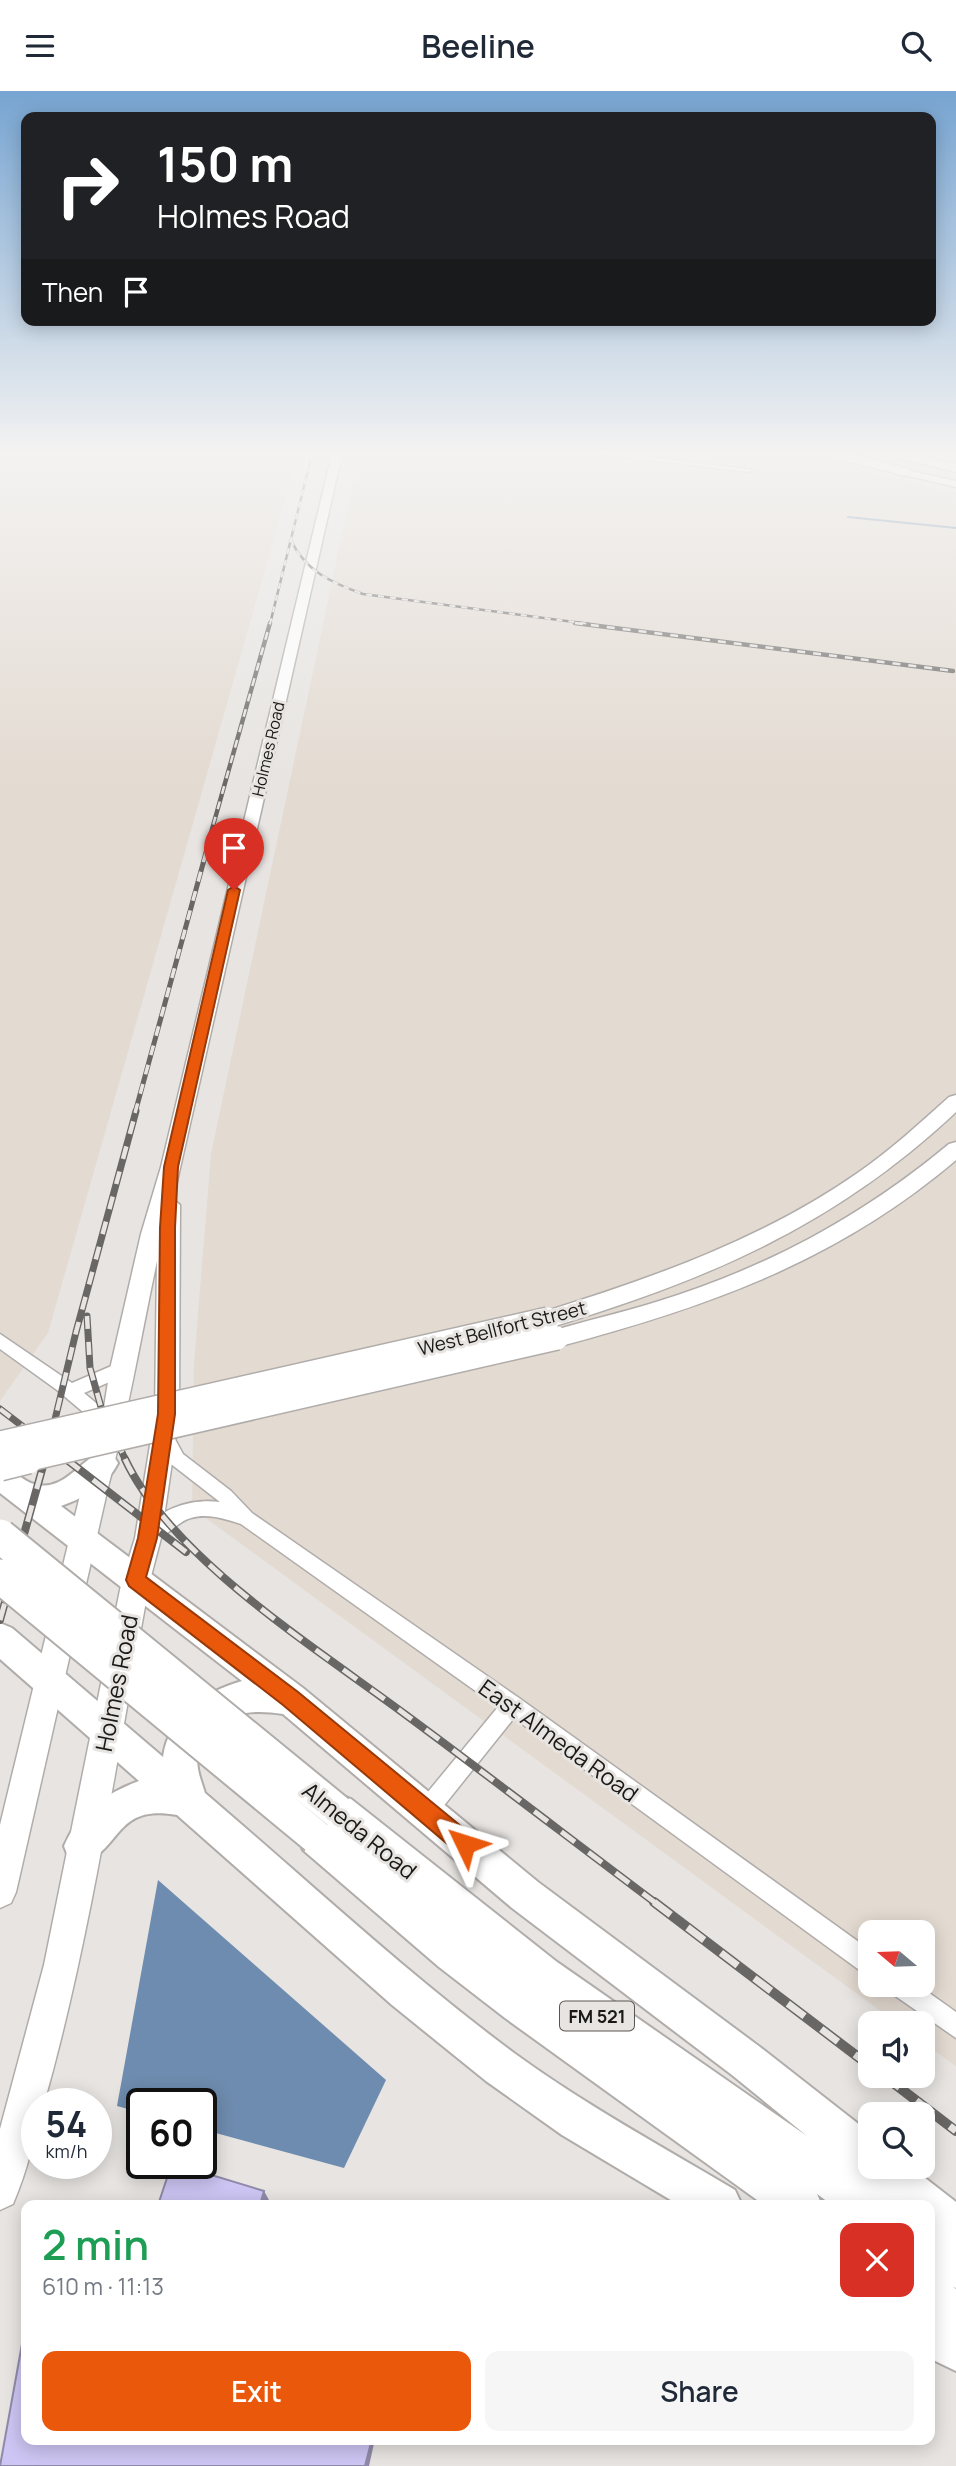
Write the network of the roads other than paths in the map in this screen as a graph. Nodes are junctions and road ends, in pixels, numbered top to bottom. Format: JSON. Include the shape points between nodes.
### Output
{"nodes":[{"id":1,"x":311,"y":565,"type":"edge"},
{"id":2,"x":956,"y":1101,"type":"edge"},
{"id":3,"x":956,"y":1149,"type":"edge"},
{"id":4,"x":171,"y":1167,"type":"junction"},
{"id":5,"x":552,"y":1329,"type":"junction"},
{"id":6,"x":0,"y":1340,"type":"edge"},
{"id":7,"x":122,"y":1369,"type":"junction"},
{"id":8,"x":71,"y":1391,"type":"junction"},
{"id":9,"x":113,"y":1427,"type":"junction"},
{"id":10,"x":165,"y":1435,"type":"junction"},
{"id":11,"x":0,"y":1443,"type":"edge"},
{"id":12,"x":103,"y":1462,"type":"junction"},
{"id":13,"x":0,"y":1466,"type":"edge"},
{"id":14,"x":0,"y":1476,"type":"edge"},
{"id":15,"x":25,"y":1496,"type":"junction"},
{"id":16,"x":246,"y":1518,"type":"junction"},
{"id":17,"x":0,"y":1536,"type":"edge"},
{"id":18,"x":148,"y":1538,"type":"junction"},
{"id":19,"x":83,"y":1540,"type":"junction"},
{"id":20,"x":0,"y":1576,"type":"edge"},
{"id":21,"x":136,"y":1580,"type":"junction"},
{"id":22,"x":0,"y":1638,"type":"edge"},
{"id":23,"x":50,"y":1679,"type":"junction"},
{"id":24,"x":291,"y":1699,"type":"junction"},
{"id":25,"x":512,"y":1705,"type":"junction"},
{"id":26,"x":107,"y":1730,"type":"junction"},
{"id":27,"x":189,"y":1800,"type":"junction"},
{"id":28,"x":426,"y":1811,"type":"junction"},
{"id":29,"x":327,"y":1825,"type":"junction"},
{"id":30,"x":82,"y":1846,"type":"junction"},
{"id":31,"x":0,"y":1892,"type":"edge"},
{"id":32,"x":858,"y":1954,"type":"edge"},
{"id":33,"x":916,"y":1997,"type":"edge"},
{"id":34,"x":956,"y":2026,"type":"edge"},
{"id":35,"x":858,"y":2150,"type":"edge"},
{"id":36,"x":893,"y":2179,"type":"edge"},
{"id":37,"x":0,"y":2191,"type":"edge"},
{"id":38,"x":712,"y":2200,"type":"edge"},
{"id":39,"x":793,"y":2200,"type":"edge"},
{"id":40,"x":862,"y":2200,"type":"edge"},
{"id":41,"x":920,"y":2200,"type":"edge"},
{"id":42,"x":935,"y":2212,"type":"edge"},
{"id":43,"x":956,"y":2229,"type":"edge"},
{"id":44,"x":935,"y":2251,"type":"edge"},
{"id":45,"x":956,"y":2266,"type":"edge"},
{"id":46,"x":935,"y":2301,"type":"edge"},
{"id":47,"x":956,"y":2316,"type":"edge"},
{"id":48,"x":935,"y":2336,"type":"edge"},
{"id":49,"x":956,"y":2348,"type":"edge"}],
"edges":[{"from":1,"to":4,"type":"main road","name":"Holmes Road"},
{"from":2,"to":5,"type":"main road","name":"West Bellfort Street","via":[[892,1159],[788,1226]]},
{"from":3,"to":5,"type":"main road","name":"West Bellfort Street","via":[[866,1218],[802,1253],[692,1299],[620,1322]]},
{"from":4,"to":7,"type":"main road","name":"Holmes Road"},
{"from":4,"to":10,"type":"main road","name":"Holmes Road"},
{"from":5,"to":11,"type":"main road","name":"West Bellfort Street","bridge":true},
{"from":5,"to":13,"type":"main road","name":"West Bellfort Street","bridge":true},
{"from":6,"to":8,"type":"street"},
{"from":7,"to":8,"type":"street"},
{"from":7,"to":9,"type":"main road","name":"Holmes Road"},
{"from":8,"to":9,"type":"street"},
{"from":9,"to":12,"type":"main road","name":"Holmes Road"},
{"from":10,"to":16,"type":"street","name":"East Almeda Road","via":[[177,1459]]},
{"from":10,"to":18,"type":"main road","name":"Holmes Road"},
{"from":12,"to":15,"type":"main road","via":[[89,1478],[66,1491],[47,1498]]},
{"from":12,"to":19,"type":"main road","name":"Holmes Road"},
{"from":14,"to":15,"type":"main road"},
{"from":15,"to":19,"type":"main road"},
{"from":16,"to":18,"type":"street","name":"East Almeda Road","via":[[219,1509],[195,1508],[176,1513]]},
{"from":16,"to":25,"type":"street","name":"East Almeda Road"},
{"from":17,"to":29,"type":"main road","name":"Almeda Road","number":"FM 521","bridge":true},
{"from":18,"to":21,"type":"main road","name":"Holmes Road"},
{"from":19,"to":21,"type":"main road"},
{"from":19,"to":23,"type":"main road","name":"Holmes Road"},
{"from":20,"to":29,"type":"main road","name":"Almeda Road","number":"FM 521","bridge":true},
{"from":21,"to":24,"type":"main road"},
{"from":21,"to":26,"type":"main road","name":"Holmes Road"},
{"from":22,"to":23,"type":"main road"},
{"from":23,"to":26,"type":"main road"},
{"from":23,"to":31,"type":"main road","name":"Holmes Road"},
{"from":24,"to":27,"type":"main road","via":[[252,1695],[233,1699],[201,1720],[184,1741],[180,1760]]},
{"from":24,"to":28,"type":"main road"},
{"from":25,"to":28,"type":"street"},
{"from":25,"to":32,"type":"street","name":"East Almeda Road"},
{"from":26,"to":27,"type":"main road"},
{"from":26,"to":30,"type":"main road","name":"Holmes Road"},
{"from":27,"to":30,"type":"main road","via":[[154,1794],[123,1804],[101,1821]]},
{"from":27,"to":38,"type":"main road","via":[[406,1991],[500,2067],[577,2120]]},
{"from":28,"to":35,"type":"main road","via":[[525,1895]]},
{"from":29,"to":39,"type":"main road","name":"Almeda Road","number":"FM 521","via":[[453,1953]]},
{"from":29,"to":40,"type":"main road","name":"Almeda Road","number":"FM 521"},
{"from":30,"to":37,"type":"main road","name":"Holmes Road","via":[[49,2016]]},
{"from":33,"to":34,"type":"street"},
{"from":36,"to":41,"type":"main road"},
{"from":42,"to":43,"type":"main road"},
{"from":44,"to":45,"type":"main road"},
{"from":46,"to":47,"type":"main road"},
{"from":48,"to":49,"type":"main road"}]}
